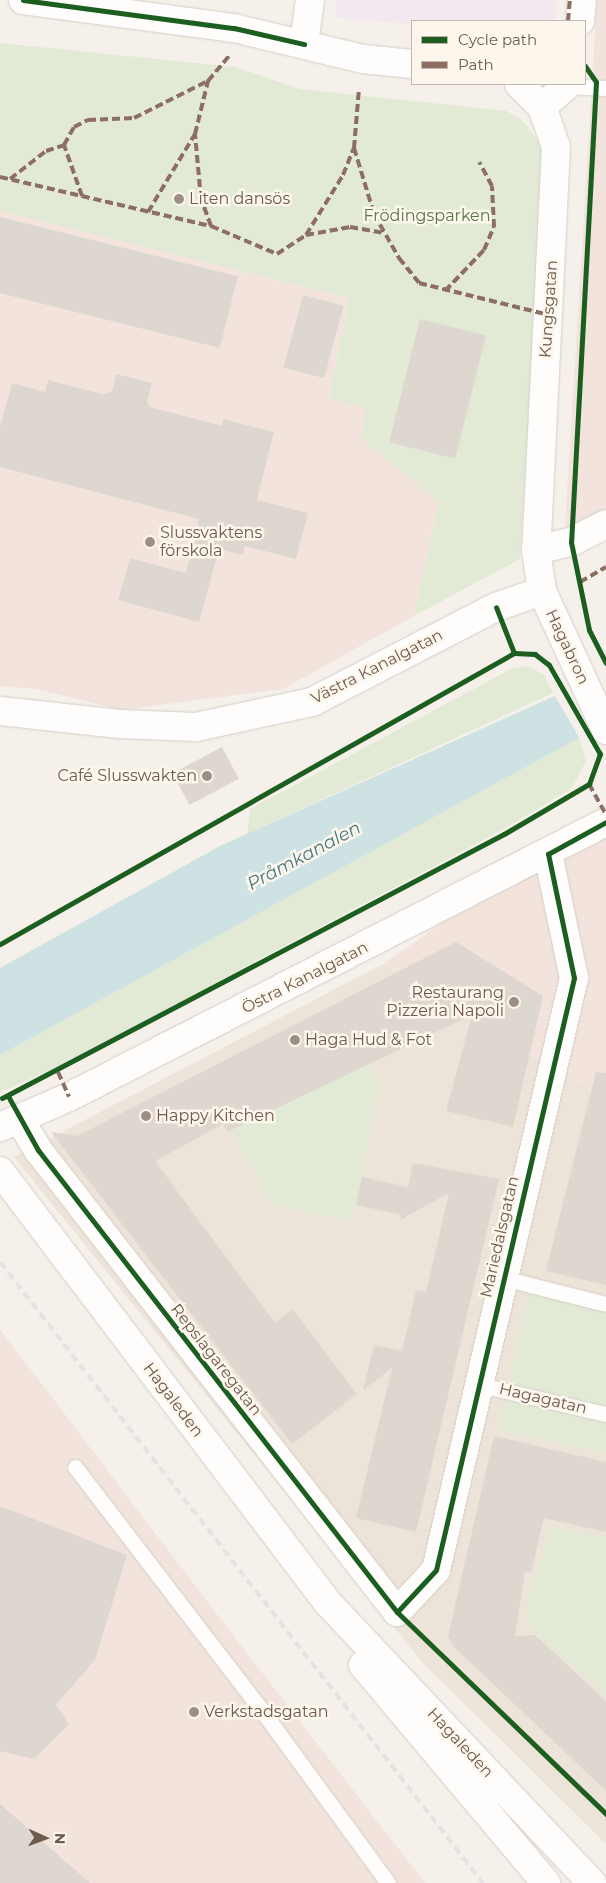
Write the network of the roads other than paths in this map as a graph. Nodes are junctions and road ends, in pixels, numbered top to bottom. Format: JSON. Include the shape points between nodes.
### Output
{"nodes":[{"id":1,"x":24,"y":0,"type":"edge"},
{"id":2,"x":310,"y":0,"type":"edge"},
{"id":3,"x":582,"y":0,"type":"edge"},
{"id":4,"x":580,"y":20,"type":"edge"},
{"id":5,"x":304,"y":44,"type":"junction"},
{"id":6,"x":411,"y":64,"type":"edge"},
{"id":7,"x":519,"y":85,"type":"edge"},
{"id":8,"x":568,"y":85,"type":"edge"},
{"id":9,"x":606,"y":88,"type":"edge"},
{"id":10,"x":542,"y":107,"type":"junction"},
{"id":11,"x":606,"y":524,"type":"edge"},
{"id":12,"x":536,"y":550,"type":"junction"},
{"id":13,"x":542,"y":591,"type":"junction"},
{"id":14,"x":0,"y":711,"type":"edge"},
{"id":15,"x":606,"y":730,"type":"edge"},
{"id":16,"x":606,"y":822,"type":"edge"},
{"id":17,"x":548,"y":854,"type":"junction"},
{"id":18,"x":10,"y":1123,"type":"edge"},
{"id":19,"x":0,"y":1171,"type":"edge"},
{"id":20,"x":504,"y":1278,"type":"junction"},
{"id":21,"x":606,"y":1304,"type":"edge"},
{"id":22,"x":480,"y":1385,"type":"junction"},
{"id":23,"x":606,"y":1414,"type":"edge"},
{"id":24,"x":75,"y":1467,"type":"dead end"},
{"id":25,"x":328,"y":1603,"type":"junction"},
{"id":26,"x":397,"y":1612,"type":"joint"},
{"id":27,"x":388,"y":1883,"type":"edge"},
{"id":28,"x":546,"y":1883,"type":"edge"},
{"id":29,"x":592,"y":1883,"type":"edge"}],
"edges":[{"from":1,"to":5,"type":"street","via":[[234,28]]},
{"from":2,"to":5,"type":"street"},
{"from":3,"to":4,"type":"street"},
{"from":5,"to":6,"type":"street","via":[[363,59]]},
{"from":7,"to":10,"type":"street"},
{"from":8,"to":9,"type":"lane"},
{"from":8,"to":10,"type":"street"},
{"from":10,"to":12,"type":"street","name":"Kungsgatan","via":[[556,147],[557,188]]},
{"from":11,"to":12,"type":"street","via":[[571,542]]},
{"from":12,"to":13,"type":"street"},
{"from":13,"to":14,"type":"street","name":"Västra Kanalgatan","via":[[496,607],[312,702],[196,727],[119,724]]},
{"from":13,"to":15,"type":"street","name":"Hagabron"},
{"from":16,"to":17,"type":"street","name":"Östra Kanalgatan"},
{"from":17,"to":18,"type":"street","name":"Östra Kanalgatan"},
{"from":17,"to":20,"type":"street","name":"Mariedalsgatan","via":[[574,978]]},
{"from":18,"to":26,"type":"street","name":"Repslagaregatan","via":[[38,1150]]},
{"from":19,"to":25,"type":"street","name":"Hagaleden"},
{"from":20,"to":21,"type":"lane"},
{"from":20,"to":22,"type":"street","name":"Mariedalsgatan"},
{"from":22,"to":23,"type":"lane","name":"Hagagatan"},
{"from":22,"to":26,"type":"street","name":"Mariedalsgatan","via":[[436,1570]]},
{"from":24,"to":27,"type":"lane","via":[[260,1708]]},
{"from":25,"to":28,"type":"street","name":"Hagaleden","via":[[356,1656]]},
{"from":25,"to":29,"type":"street","name":"Hagaleden"}]}
